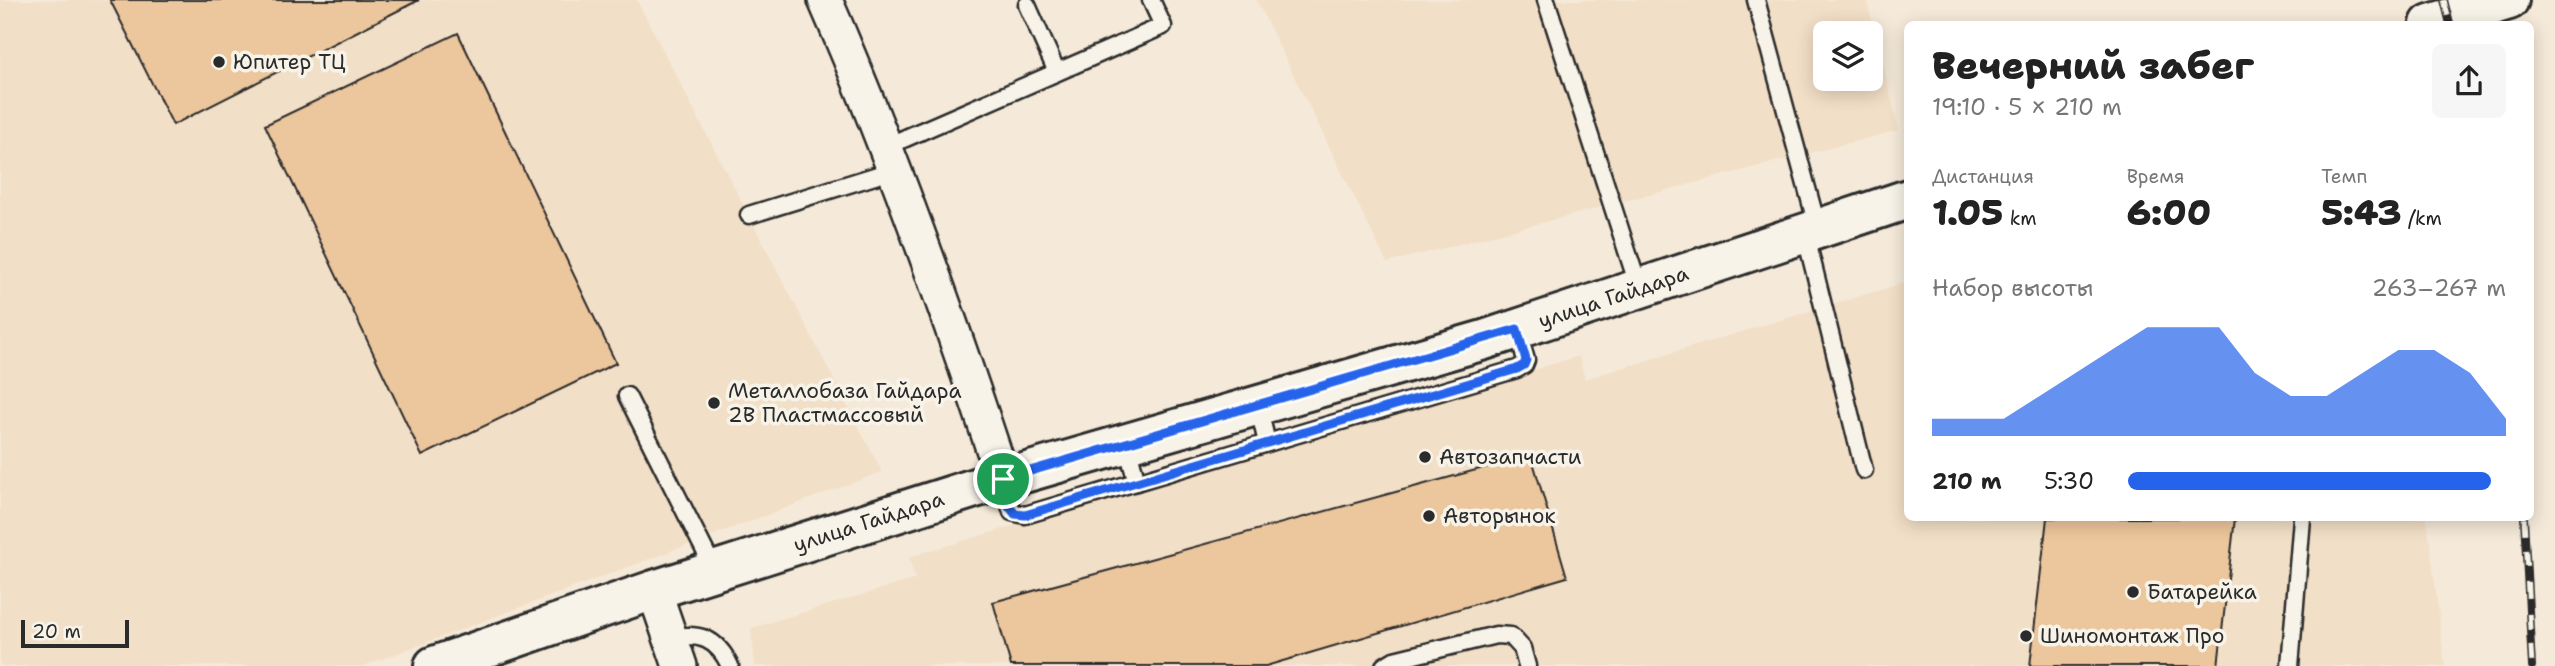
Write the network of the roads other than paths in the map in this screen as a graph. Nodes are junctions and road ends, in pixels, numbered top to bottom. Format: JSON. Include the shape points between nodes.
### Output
{"nodes":[{"id":1,"x":825,"y":0,"type":"edge"},
{"id":2,"x":1151,"y":0,"type":"edge"},
{"id":3,"x":1546,"y":0,"type":"edge"},
{"id":4,"x":1756,"y":0,"type":"edge"},
{"id":5,"x":2510,"y":0,"type":"edge"},
{"id":6,"x":1030,"y":2,"type":"edge"},
{"id":7,"x":2440,"y":21,"type":"edge"},
{"id":8,"x":1057,"y":72,"type":"junction"},
{"id":9,"x":890,"y":159,"type":"junction"},
{"id":10,"x":1904,"y":200,"type":"edge"},
{"id":11,"x":749,"y":215,"type":"dead end"},
{"id":12,"x":1812,"y":231,"type":"junction"},
{"id":13,"x":1639,"y":288,"type":"junction"},
{"id":14,"x":1397,"y":385,"type":"junction"},
{"id":15,"x":627,"y":396,"type":"dead end"},
{"id":16,"x":1258,"y":405,"type":"junction"},
{"id":17,"x":1126,"y":443,"type":"junction"},
{"id":18,"x":1267,"y":443,"type":"junction"},
{"id":19,"x":1864,"y":470,"type":"dead end"},
{"id":20,"x":1003,"y":479,"type":"junction"},
{"id":21,"x":1137,"y":482,"type":"junction"},
{"id":22,"x":2302,"y":521,"type":"edge"},
{"id":23,"x":715,"y":571,"type":"junction"},
{"id":24,"x":654,"y":590,"type":"junction"},
{"id":25,"x":675,"y":652,"type":"edge"},
{"id":26,"x":434,"y":666,"type":"edge"},
{"id":27,"x":730,"y":666,"type":"edge"},
{"id":28,"x":1384,"y":666,"type":"edge"},
{"id":29,"x":1527,"y":666,"type":"edge"},
{"id":30,"x":2290,"y":666,"type":"edge"}],
"edges":[{"from":1,"to":9,"type":"street"},
{"from":2,"to":8,"type":"lane","via":[[1163,26]]},
{"from":3,"to":13,"type":"lane"},
{"from":4,"to":12,"type":"lane"},
{"from":5,"to":7,"type":"main road"},
{"from":6,"to":8,"type":"lane"},
{"from":8,"to":9,"type":"lane"},
{"from":9,"to":11,"type":"lane"},
{"from":9,"to":20,"type":"street"},
{"from":10,"to":12,"type":"main road","name":"улица Гайдара"},
{"from":12,"to":13,"type":"main road","name":"улица Гайдара"},
{"from":12,"to":19,"type":"lane"},
{"from":13,"to":14,"type":"main road","name":"улица Гайдара","via":[[1517,329]]},
{"from":14,"to":16,"type":"main road","name":"улица Гайдара"},
{"from":14,"to":18,"type":"lane"},
{"from":15,"to":23,"type":"lane"},
{"from":16,"to":17,"type":"main road","name":"улица Гайдара"},
{"from":16,"to":18,"type":"lane"},
{"from":17,"to":20,"type":"main road","name":"улица Гайдара"},
{"from":17,"to":21,"type":"lane"},
{"from":18,"to":21,"type":"lane"},
{"from":20,"to":21,"type":"lane","via":[[1009,506],[1020,516]]},
{"from":20,"to":23,"type":"main road","name":"улица Гайдара"},
{"from":22,"to":30,"type":"lane"},
{"from":23,"to":24,"type":"main road","name":"улица Гайдара"},
{"from":24,"to":25,"type":"street"},
{"from":24,"to":26,"type":"main road","name":"улица Гайдара"},
{"from":25,"to":27,"type":"lane","via":[[688,634],[707,638]]},
{"from":28,"to":29,"type":"lane","via":[[1496,635],[1511,636],[1522,648]]}]}
